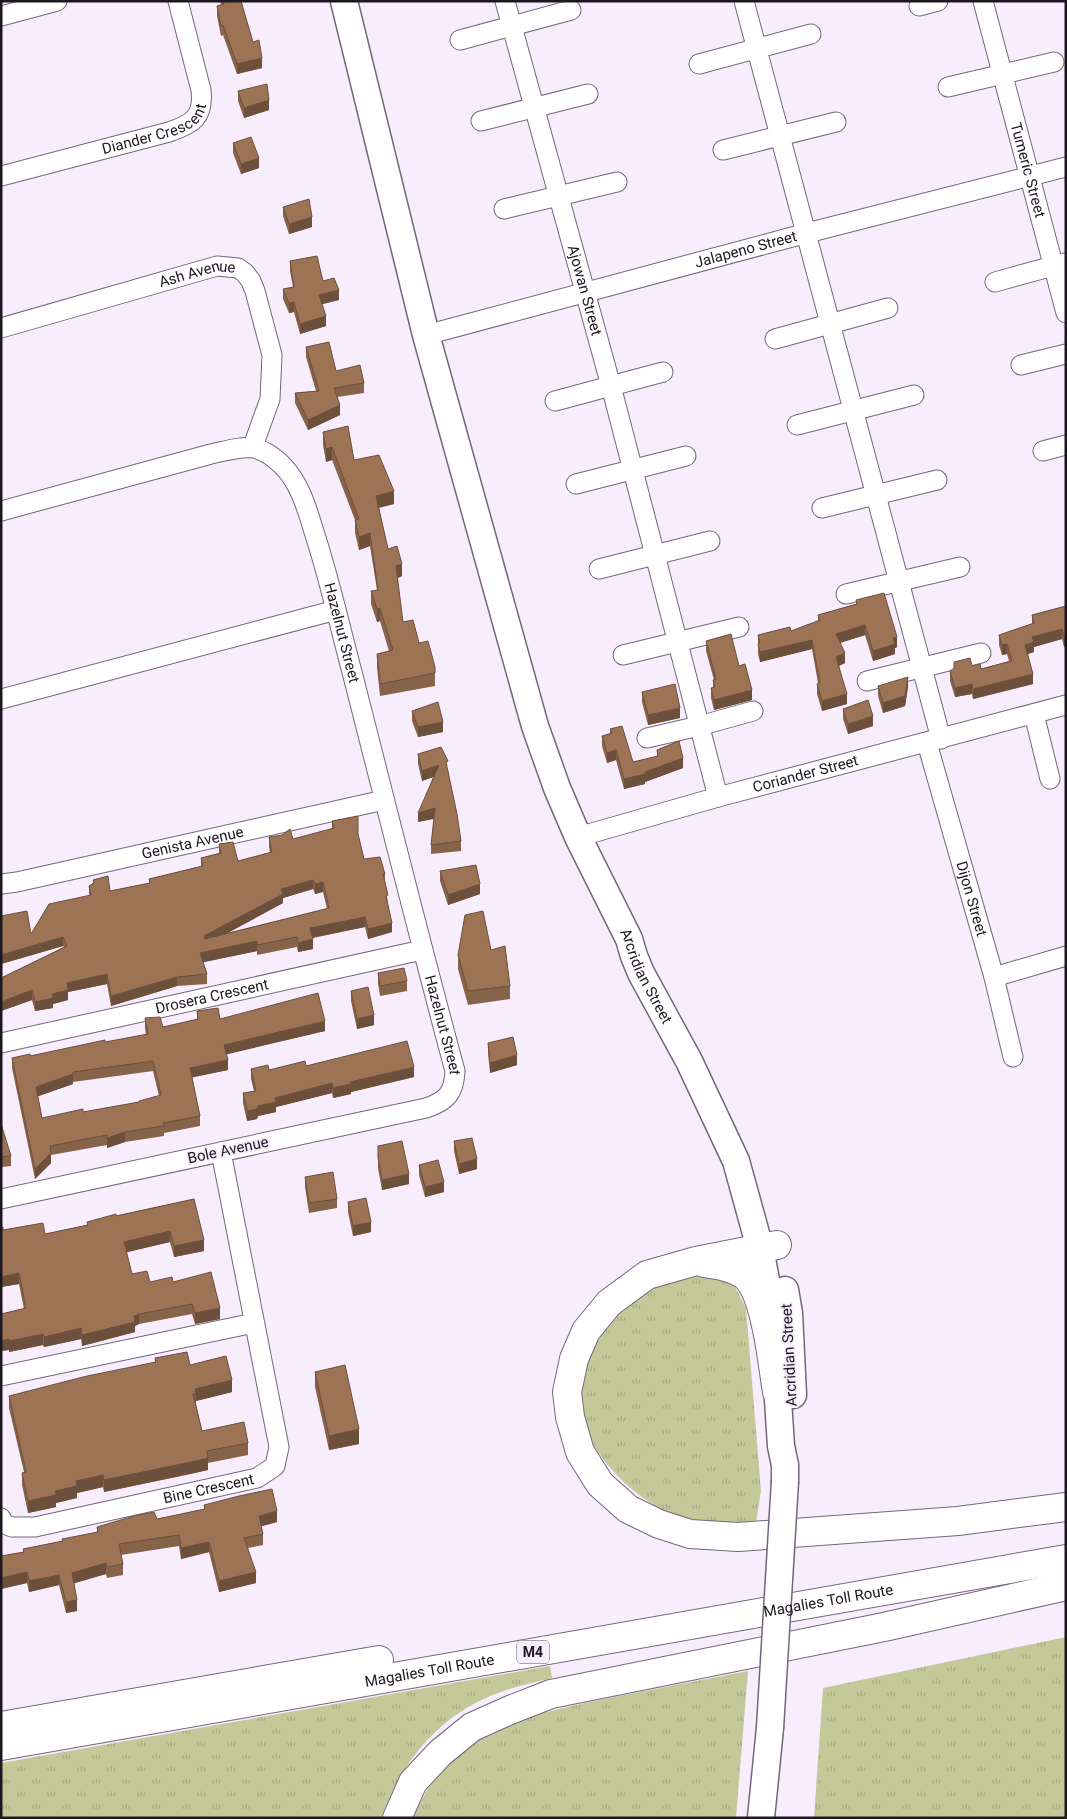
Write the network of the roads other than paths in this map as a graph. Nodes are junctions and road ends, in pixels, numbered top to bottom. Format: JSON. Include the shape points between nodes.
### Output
{"nodes":[{"id":1,"x":57,"y":1,"type":"edge"},
{"id":2,"x":178,"y":1,"type":"edge"},
{"id":3,"x":344,"y":1,"type":"edge"},
{"id":4,"x":505,"y":1,"type":"edge"},
{"id":5,"x":744,"y":1,"type":"edge"},
{"id":6,"x":938,"y":1,"type":"edge"},
{"id":7,"x":983,"y":1,"type":"edge"},
{"id":8,"x":919,"y":6,"type":"dead end"},
{"id":9,"x":571,"y":10,"type":"dead end"},
{"id":10,"x":1,"y":16,"type":"edge"},
{"id":11,"x":512,"y":26,"type":"junction"},
{"id":12,"x":811,"y":34,"type":"dead end"},
{"id":13,"x":460,"y":40,"type":"dead end"},
{"id":14,"x":757,"y":49,"type":"junction"},
{"id":15,"x":1054,"y":62,"type":"dead end"},
{"id":16,"x":699,"y":64,"type":"dead end"},
{"id":17,"x":1003,"y":75,"type":"junction"},
{"id":18,"x":948,"y":87,"type":"dead end"},
{"id":19,"x":588,"y":94,"type":"dead end"},
{"id":20,"x":534,"y":108,"type":"junction"},
{"id":21,"x":482,"y":121,"type":"dead end"},
{"id":22,"x":836,"y":122,"type":"dead end"},
{"id":23,"x":781,"y":136,"type":"junction"},
{"id":24,"x":723,"y":150,"type":"dead end"},
{"id":25,"x":1066,"y":166,"type":"edge"},
{"id":26,"x":1,"y":176,"type":"edge"},
{"id":27,"x":1030,"y":176,"type":"junction"},
{"id":28,"x":617,"y":182,"type":"dead end"},
{"id":29,"x":558,"y":196,"type":"junction"},
{"id":30,"x":504,"y":209,"type":"dead end"},
{"id":31,"x":807,"y":233,"type":"junction"},
{"id":32,"x":1060,"y":264,"type":"edge"},
{"id":33,"x":995,"y":282,"type":"dead end"},
{"id":34,"x":585,"y":293,"type":"junction"},
{"id":35,"x":888,"y":308,"type":"dead end"},
{"id":36,"x":1066,"y":313,"type":"edge"},
{"id":37,"x":831,"y":324,"type":"junction"},
{"id":38,"x":1,"y":328,"type":"edge"},
{"id":39,"x":426,"y":335,"type":"junction"},
{"id":40,"x":775,"y":339,"type":"dead end"},
{"id":41,"x":1066,"y":354,"type":"edge"},
{"id":42,"x":1021,"y":366,"type":"dead end"},
{"id":43,"x":663,"y":372,"type":"dead end"},
{"id":44,"x":611,"y":386,"type":"junction"},
{"id":45,"x":914,"y":395,"type":"dead end"},
{"id":46,"x":555,"y":401,"type":"dead end"},
{"id":47,"x":855,"y":411,"type":"junction"},
{"id":48,"x":797,"y":425,"type":"dead end"},
{"id":49,"x":1066,"y":445,"type":"edge"},
{"id":50,"x":253,"y":446,"type":"junction"},
{"id":51,"x":1043,"y":451,"type":"dead end"},
{"id":52,"x":686,"y":456,"type":"dead end"},
{"id":53,"x":632,"y":470,"type":"junction"},
{"id":54,"x":938,"y":480,"type":"dead end"},
{"id":55,"x":576,"y":484,"type":"dead end"},
{"id":56,"x":877,"y":495,"type":"junction"},
{"id":57,"x":822,"y":508,"type":"dead end"},
{"id":58,"x":1,"y":512,"type":"edge"},
{"id":59,"x":710,"y":541,"type":"dead end"},
{"id":60,"x":654,"y":556,"type":"junction"},
{"id":61,"x":960,"y":567,"type":"dead end"},
{"id":62,"x":599,"y":569,"type":"dead end"},
{"id":63,"x":900,"y":581,"type":"junction"},
{"id":64,"x":846,"y":594,"type":"dead end"},
{"id":65,"x":336,"y":610,"type":"junction"},
{"id":66,"x":739,"y":627,"type":"dead end"},
{"id":67,"x":677,"y":641,"type":"junction"},
{"id":68,"x":981,"y":653,"type":"dead end"},
{"id":69,"x":623,"y":655,"type":"dead end"},
{"id":70,"x":922,"y":667,"type":"junction"},
{"id":71,"x":867,"y":681,"type":"dead end"},
{"id":72,"x":1,"y":698,"type":"edge"},
{"id":73,"x":1066,"y":705,"type":"edge"},
{"id":74,"x":753,"y":711,"type":"dead end"},
{"id":75,"x":1034,"y":714,"type":"junction"},
{"id":76,"x":699,"y":726,"type":"junction"},
{"id":77,"x":647,"y":738,"type":"dead end"},
{"id":78,"x":934,"y":741,"type":"junction"},
{"id":79,"x":1050,"y":779,"type":"dead end"},
{"id":80,"x":718,"y":797,"type":"junction"},
{"id":81,"x":384,"y":800,"type":"junction"},
{"id":82,"x":578,"y":837,"type":"junction"},
{"id":83,"x":1,"y":884,"type":"edge"},
{"id":84,"x":422,"y":950,"type":"junction"},
{"id":85,"x":1066,"y":956,"type":"edge"},
{"id":86,"x":994,"y":977,"type":"junction"},
{"id":87,"x":1,"y":1043,"type":"edge"},
{"id":88,"x":1013,"y":1057,"type":"dead end"},
{"id":89,"x":451,"y":1092,"type":"joint"},
{"id":90,"x":221,"y":1152,"type":"junction"},
{"id":91,"x":1,"y":1199,"type":"edge"},
{"id":92,"x":769,"y":1247,"type":"junction"},
{"id":93,"x":696,"y":1261,"type":"junction"},
{"id":94,"x":254,"y":1323,"type":"junction"},
{"id":95,"x":1,"y":1376,"type":"edge"},
{"id":96,"x":777,"y":1392,"type":"junction"},
{"id":97,"x":785,"y":1473,"type":"junction"},
{"id":98,"x":1066,"y":1507,"type":"edge"},
{"id":99,"x":1,"y":1518,"type":"edge"},
{"id":100,"x":1066,"y":1542,"type":"edge"},
{"id":101,"x":1066,"y":1559,"type":"edge"},
{"id":102,"x":1066,"y":1586,"type":"edge"},
{"id":103,"x":1,"y":1726,"type":"edge"},
{"id":104,"x":1,"y":1746,"type":"edge"},
{"id":105,"x":397,"y":1818,"type":"edge"},
{"id":106,"x":761,"y":1818,"type":"edge"}],
"edges":[{"from":1,"to":10,"type":"street"},
{"from":2,"to":26,"type":"street","name":"Diander Crescent","via":[[201,90],[200,112],[195,118],[186,126],[169,132]]},
{"from":3,"to":39,"type":"street","name":"Arcridian Street"},
{"from":4,"to":11,"type":"street","name":"Ajowan Street"},
{"from":5,"to":14,"type":"street","name":"Dijon Street"},
{"from":6,"to":8,"type":"street"},
{"from":7,"to":17,"type":"street","name":"Tumeric Street"},
{"from":9,"to":11,"type":"street"},
{"from":11,"to":13,"type":"street"},
{"from":11,"to":20,"type":"street","name":"Ajowan Street"},
{"from":12,"to":14,"type":"street"},
{"from":14,"to":16,"type":"street"},
{"from":14,"to":23,"type":"street","name":"Dijon Street"},
{"from":15,"to":17,"type":"street"},
{"from":17,"to":18,"type":"street"},
{"from":17,"to":27,"type":"street","name":"Tumeric Street"},
{"from":19,"to":20,"type":"street"},
{"from":20,"to":21,"type":"street"},
{"from":20,"to":29,"type":"street","name":"Ajowan Street"},
{"from":22,"to":23,"type":"street"},
{"from":23,"to":24,"type":"street"},
{"from":23,"to":31,"type":"street","name":"Dijon Street"},
{"from":25,"to":27,"type":"street","name":"Jalapeno Street"},
{"from":27,"to":31,"type":"street","name":"Jalapeno Street"},
{"from":27,"to":32,"type":"street","name":"Tumeric Street"},
{"from":28,"to":29,"type":"street"},
{"from":29,"to":30,"type":"street"},
{"from":29,"to":34,"type":"street","name":"Ajowan Street"},
{"from":31,"to":34,"type":"street","name":"Jalapeno Street"},
{"from":31,"to":37,"type":"street","name":"Dijon Street"},
{"from":32,"to":33,"type":"street"},
{"from":32,"to":36,"type":"street","name":"Tumeric Street"},
{"from":34,"to":39,"type":"street","name":"Jalapeno Street"},
{"from":34,"to":44,"type":"street","name":"Ajowan Street"},
{"from":35,"to":37,"type":"street"},
{"from":37,"to":40,"type":"street"},
{"from":37,"to":47,"type":"street","name":"Dijon Street"},
{"from":38,"to":50,"type":"street","name":"Ash Avenue","via":[[216,266],[238,268],[245,273],[255,291],[272,355],[270,399]]},
{"from":39,"to":82,"type":"street","name":"Arcridian Street","via":[[535,726]]},
{"from":41,"to":42,"type":"street"},
{"from":43,"to":44,"type":"street"},
{"from":44,"to":46,"type":"street"},
{"from":44,"to":53,"type":"street","name":"Ajowan Street"},
{"from":45,"to":47,"type":"street"},
{"from":47,"to":48,"type":"street"},
{"from":47,"to":56,"type":"street","name":"Dijon Street"},
{"from":49,"to":51,"type":"street"},
{"from":50,"to":58,"type":"street","via":[[211,454]]},
{"from":50,"to":65,"type":"street","name":"Hazelnut Street","via":[[284,467],[305,501]]},
{"from":52,"to":53,"type":"street"},
{"from":53,"to":55,"type":"street"},
{"from":53,"to":60,"type":"street","name":"Ajowan Street"},
{"from":54,"to":56,"type":"street"},
{"from":56,"to":57,"type":"street"},
{"from":56,"to":63,"type":"street","name":"Dijon Street"},
{"from":59,"to":60,"type":"street"},
{"from":60,"to":62,"type":"street"},
{"from":60,"to":67,"type":"street","name":"Ajowan Street"},
{"from":61,"to":63,"type":"street"},
{"from":63,"to":64,"type":"street"},
{"from":63,"to":70,"type":"street","name":"Dijon Street"},
{"from":65,"to":72,"type":"street"},
{"from":65,"to":81,"type":"street","name":"Hazelnut Street"},
{"from":66,"to":67,"type":"street"},
{"from":67,"to":69,"type":"street"},
{"from":67,"to":76,"type":"street","name":"Ajowan Street"},
{"from":68,"to":70,"type":"street"},
{"from":70,"to":71,"type":"street"},
{"from":70,"to":78,"type":"street","name":"Dijon Street"},
{"from":73,"to":75,"type":"street","name":"Coriander Street"},
{"from":74,"to":76,"type":"street"},
{"from":75,"to":78,"type":"street","name":"Coriander Street"},
{"from":75,"to":79,"type":"street"},
{"from":76,"to":77,"type":"street"},
{"from":76,"to":80,"type":"street","name":"Ajowan Street"},
{"from":78,"to":80,"type":"street","name":"Coriander Street"},
{"from":78,"to":86,"type":"street","name":"Dijon Street"},
{"from":80,"to":82,"type":"street","name":"Coriander Street"},
{"from":81,"to":83,"type":"street","name":"Genista Avenue"},
{"from":81,"to":84,"type":"street","name":"Hazelnut Street"},
{"from":82,"to":92,"type":"street","name":"Arcridian Street","via":[[629,939],[642,973],[690,1061],[736,1161]]},
{"from":84,"to":87,"type":"street","name":"Drosera Crescent"},
{"from":84,"to":89,"type":"street","name":"Hazelnut Street","via":[[455,1071]]},
{"from":85,"to":86,"type":"street"},
{"from":86,"to":88,"type":"street","name":"Dijon Street"},
{"from":89,"to":90,"type":"street","name":"Bole Avenue","via":[[441,1103],[426,1108]]},
{"from":90,"to":91,"type":"street","name":"Bole Avenue"},
{"from":90,"to":94,"type":"street","name":"Bine Crescent"},
{"from":92,"to":93,"type":"highway"},
{"from":92,"to":96,"type":"street","name":"Arcridian Street"},
{"from":92,"to":97,"type":"street","name":"Arcridian Street","via":[[789,1313],[793,1422]]},
{"from":93,"to":96,"type":"highway","via":[[729,1268],[744,1275],[755,1288],[762,1304]]},
{"from":93,"to":98,"type":"highway","via":[[647,1275],[609,1303],[586,1331],[574,1358],[567,1392],[580,1452],[600,1484],[628,1509],[690,1534],[738,1537],[958,1521]]},
{"from":94,"to":95,"type":"street"},
{"from":94,"to":99,"type":"street","name":"Bine Crescent","via":[[279,1447],[274,1466],[268,1472],[257,1478],[35,1527],[12,1527],[4,1524]]},
{"from":96,"to":97,"type":"street","name":"Arcridian Street"},
{"from":97,"to":106,"type":"street","name":"Arcridian Street","bridge":true,"via":[[770,1728]]},
{"from":100,"to":103,"type":"highway","name":"Magalies Toll Route","number":"M4"},
{"from":101,"to":104,"type":"highway","name":"Magalies Toll Route","number":"M4"},
{"from":102,"to":105,"type":"highway","via":[[884,1627],[552,1694],[472,1727],[440,1753],[413,1782]]}]}
